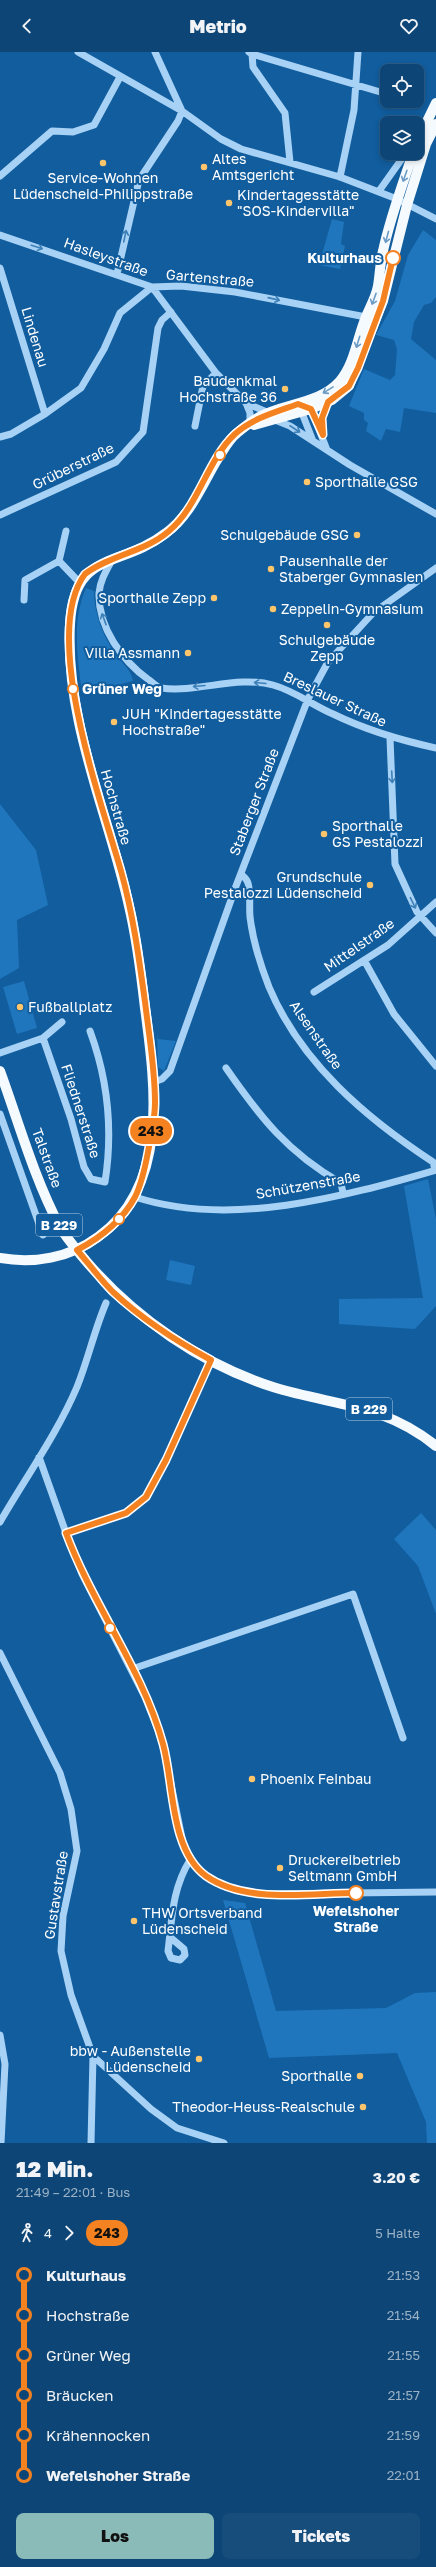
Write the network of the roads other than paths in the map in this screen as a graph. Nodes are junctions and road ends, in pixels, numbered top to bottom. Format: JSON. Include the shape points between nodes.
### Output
{"nodes":[{"id":1,"x":78,"y":52,"type":"edge"},
{"id":2,"x":155,"y":52,"type":"edge"},
{"id":3,"x":358,"y":52,"type":"edge"},
{"id":4,"x":250,"y":53,"type":"edge"},
{"id":5,"x":120,"y":77,"type":"junction"},
{"id":6,"x":356,"y":85,"type":"junction"},
{"id":7,"x":380,"y":92,"type":"edge"},
{"id":8,"x":436,"y":103,"type":"edge"},
{"id":9,"x":182,"y":111,"type":"junction"},
{"id":10,"x":436,"y":124,"type":"edge"},
{"id":11,"x":424,"y":127,"type":"edge"},
{"id":12,"x":401,"y":160,"type":"edge"},
{"id":13,"x":410,"y":160,"type":"edge"},
{"id":14,"x":290,"y":162,"type":"junction"},
{"id":15,"x":0,"y":176,"type":"edge"},
{"id":16,"x":340,"y":177,"type":"junction"},
{"id":17,"x":379,"y":191,"type":"junction"},
{"id":18,"x":396,"y":199,"type":"junction"},
{"id":19,"x":407,"y":205,"type":"junction"},
{"id":20,"x":436,"y":219,"type":"edge"},
{"id":21,"x":0,"y":235,"type":"edge"},
{"id":22,"x":0,"y":268,"type":"edge"},
{"id":23,"x":117,"y":274,"type":"junction"},
{"id":24,"x":152,"y":287,"type":"junction"},
{"id":25,"x":171,"y":312,"type":"junction"},
{"id":26,"x":366,"y":317,"type":"junction"},
{"id":27,"x":216,"y":373,"type":"junction"},
{"id":28,"x":328,"y":402,"type":"junction"},
{"id":29,"x":246,"y":403,"type":"junction"},
{"id":30,"x":303,"y":408,"type":"junction"},
{"id":31,"x":45,"y":414,"type":"junction"},
{"id":32,"x":273,"y":417,"type":"junction"},
{"id":33,"x":250,"y":425,"type":"junction"},
{"id":34,"x":195,"y":426,"type":"dead end"},
{"id":35,"x":323,"y":435,"type":"junction"},
{"id":36,"x":0,"y":438,"type":"edge"},
{"id":37,"x":313,"y":441,"type":"junction"},
{"id":38,"x":327,"y":450,"type":"junction"},
{"id":39,"x":436,"y":514,"type":"edge"},
{"id":40,"x":0,"y":515,"type":"edge"},
{"id":41,"x":66,"y":531,"type":"dead end"},
{"id":42,"x":112,"y":560,"type":"junction"},
{"id":43,"x":59,"y":561,"type":"junction"},
{"id":44,"x":435,"y":571,"type":"edge"},
{"id":45,"x":79,"y":582,"type":"junction"},
{"id":46,"x":24,"y":600,"type":"dead end"},
{"id":47,"x":308,"y":699,"type":"junction"},
{"id":48,"x":390,"y":738,"type":"junction"},
{"id":49,"x":436,"y":748,"type":"edge"},
{"id":50,"x":241,"y":874,"type":"junction"},
{"id":51,"x":436,"y":902,"type":"edge"},
{"id":52,"x":420,"y":916,"type":"junction"},
{"id":53,"x":436,"y":933,"type":"edge"},
{"id":54,"x":364,"y":960,"type":"junction"},
{"id":55,"x":314,"y":992,"type":"dead end"},
{"id":56,"x":62,"y":1022,"type":"dead end"},
{"id":57,"x":90,"y":1031,"type":"dead end"},
{"id":58,"x":43,"y":1038,"type":"junction"},
{"id":59,"x":0,"y":1053,"type":"edge"},
{"id":60,"x":436,"y":1066,"type":"edge"},
{"id":61,"x":226,"y":1068,"type":"dead end"},
{"id":62,"x":0,"y":1071,"type":"edge"},
{"id":63,"x":154,"y":1082,"type":"junction"},
{"id":64,"x":0,"y":1114,"type":"edge"},
{"id":65,"x":436,"y":1170,"type":"edge"},
{"id":66,"x":343,"y":1193,"type":"junction"},
{"id":67,"x":135,"y":1197,"type":"junction"},
{"id":68,"x":42,"y":1235,"type":"dead end"},
{"id":69,"x":77,"y":1250,"type":"junction"},
{"id":70,"x":0,"y":1258,"type":"edge"},
{"id":71,"x":106,"y":1303,"type":"dead end"},
{"id":72,"x":211,"y":1360,"type":"junction"},
{"id":73,"x":436,"y":1446,"type":"edge"},
{"id":74,"x":39,"y":1457,"type":"junction"},
{"id":75,"x":0,"y":1522,"type":"edge"},
{"id":76,"x":66,"y":1533,"type":"junction"},
{"id":77,"x":0,"y":1653,"type":"edge"},
{"id":78,"x":132,"y":1669,"type":"junction"},
{"id":79,"x":403,"y":1738,"type":"dead end"},
{"id":80,"x":190,"y":1860,"type":"junction"},
{"id":81,"x":436,"y":1892,"type":"edge"},
{"id":82,"x":172,"y":1938,"type":"dead end"},
{"id":83,"x":0,"y":2035,"type":"edge"},
{"id":84,"x":94,"y":2056,"type":"junction"},
{"id":85,"x":1,"y":2143,"type":"edge"},
{"id":86,"x":91,"y":2143,"type":"edge"},
{"id":87,"x":224,"y":2143,"type":"edge"}],
"edges":[{"from":1,"to":5,"type":"street"},
{"from":2,"to":9,"type":"street"},
{"from":3,"to":6,"type":"street"},
{"from":4,"to":6,"type":"street"},
{"from":4,"to":14,"type":"street","via":[[253,66],[285,113]]},
{"from":5,"to":9,"type":"street"},
{"from":5,"to":15,"type":"street","via":[[94,124],[73,132],[52,131]]},
{"from":6,"to":7,"type":"street"},
{"from":6,"to":16,"type":"street","via":[[354,110]]},
{"from":8,"to":11,"type":"main road"},
{"from":9,"to":14,"type":"street","via":[[221,139],[242,149]]},
{"from":23,"to":9,"type":"street","one_way":true,"via":[[139,180]]},
{"from":10,"to":19,"type":"main road","via":[[426,144]]},
{"from":12,"to":17,"type":"street"},
{"from":13,"to":18,"type":"main road","one_way":true},
{"from":14,"to":16,"type":"street"},
{"from":16,"to":17,"type":"street"},
{"from":17,"to":18,"type":"street"},
{"from":18,"to":19,"type":"street"},
{"from":18,"to":26,"type":"main road","one_way":true,"via":[[382,254],[378,288]]},
{"from":19,"to":20,"type":"street"},
{"from":19,"to":28,"type":"main road","via":[[383,301],[358,368],[349,386]]},
{"from":21,"to":23,"type":"street","name":"Hasleystraße","one_way":true},
{"from":22,"to":31,"type":"street","name":"Lindenau"},
{"from":23,"to":24,"type":"street","name":"Hasleystraße"},
{"from":24,"to":25,"type":"street","name":"Hasleystraße"},
{"from":24,"to":26,"type":"street","name":"Gartenstraße","one_way":true,"via":[[181,286],[235,292]]},
{"from":24,"to":31,"type":"street","name":"Gartenstraße","via":[[120,313],[107,343],[81,388]]},
{"from":25,"to":27,"type":"street","name":"Hasleystraße"},
{"from":25,"to":40,"type":"street","name":"Grüberstraße","via":[[158,328],[143,432],[138,440],[116,462]]},
{"from":26,"to":30,"type":"main road","one_way":true,"via":[[350,366],[338,383]]},
{"from":27,"to":29,"type":"street","name":"Hasleystraße"},
{"from":27,"to":34,"type":"street","via":[[203,386]]},
{"from":28,"to":30,"type":"main road"},
{"from":28,"to":35,"type":"street","via":[[322,418]]},
{"from":29,"to":32,"type":"street","name":"Hasleystraße"},
{"from":29,"to":33,"type":"street","via":[[250,413]]},
{"from":30,"to":32,"type":"main road","name":"Hochstraße"},
{"from":30,"to":35,"type":"street"},
{"from":30,"to":37,"type":"street"},
{"from":31,"to":36,"type":"street","name":"Gartenstraße"},
{"from":32,"to":33,"type":"main road","name":"Hochstraße"},
{"from":32,"to":37,"type":"street","one_way":true},
{"from":33,"to":42,"type":"main road","name":"Hochstraße","via":[[240,430],[229,441],[179,522],[151,543]]},
{"from":35,"to":38,"type":"street"},
{"from":37,"to":38,"type":"street"},
{"from":38,"to":39,"type":"street"},
{"from":41,"to":43,"type":"street"},
{"from":42,"to":45,"type":"main road","name":"Hochstraße","via":[[90,570]]},
{"from":47,"to":42,"type":"street","name":"Breslauer Straße","one_way":true,"via":[[264,683],[157,686],[133,668],[105,624],[100,604],[100,588]]},
{"from":43,"to":45,"type":"street"},
{"from":43,"to":46,"type":"street","via":[[25,580]]},
{"from":44,"to":47,"type":"street","name":"Staberger Straße","via":[[373,613],[349,637],[328,662]]},
{"from":45,"to":63,"type":"main road","name":"Hochstraße","via":[[73,599],[70,625],[75,702],[81,733],[121,871],[135,931]]},
{"from":47,"to":48,"type":"street","name":"Breslauer Straße","via":[[334,715]]},
{"from":47,"to":50,"type":"street","name":"Staberger Straße"},
{"from":48,"to":49,"type":"street","name":"Breslauer Straße"},
{"from":48,"to":52,"type":"street","one_way":true,"via":[[396,864]]},
{"from":50,"to":63,"type":"street","name":"Staberger Straße","via":[[170,1071],[162,1079]]},
{"from":50,"to":65,"type":"street","name":"Alsenstraße","via":[[248,883],[256,951],[269,987],[290,1025],[315,1061],[342,1091],[372,1119],[433,1162]]},
{"from":51,"to":52,"type":"street","name":"Mittelstraße"},
{"from":52,"to":53,"type":"street"},
{"from":52,"to":54,"type":"street","name":"Mittelstraße","via":[[388,944]]},
{"from":54,"to":55,"type":"street","name":"Mittelstraße"},
{"from":54,"to":60,"type":"street","via":[[394,1014]]},
{"from":56,"to":58,"type":"street"},
{"from":57,"to":58,"type":"street","name":"Fliednerstraße","via":[[107,1099],[109,1141],[104,1182],[91,1179],[84,1167],[71,1119]]},
{"from":58,"to":59,"type":"street"},
{"from":61,"to":66,"type":"street","via":[[259,1115],[280,1139],[313,1167],[341,1183]]},
{"from":62,"to":69,"type":"main road","name":"Talstraße","number":"B 229","via":[[47,1197],[60,1226]]},
{"from":63,"to":67,"type":"main road","name":"Hochstraße","via":[[155,1105],[150,1141],[144,1173]]},
{"from":64,"to":68,"type":"street","name":"Talstraße"},
{"from":65,"to":66,"type":"street","name":"Schützenstraße"},
{"from":66,"to":67,"type":"street","name":"Schützenstraße","via":[[285,1205],[240,1209],[170,1206]]},
{"from":67,"to":69,"type":"main road","name":"Hochstraße","via":[[106,1232]]},
{"from":69,"to":70,"type":"main road","name":"Hochstraße","via":[[27,1261]]},
{"from":69,"to":72,"type":"main road","number":"B 229","via":[[106,1284],[126,1302],[176,1340]]},
{"from":71,"to":74,"type":"street","via":[[94,1331],[77,1386]]},
{"from":72,"to":73,"type":"main road","number":"B 229","via":[[273,1387],[382,1414],[417,1431]]},
{"from":72,"to":76,"type":"street","via":[[166,1460],[146,1497],[126,1513]]},
{"from":74,"to":75,"type":"street"},
{"from":74,"to":76,"type":"street"},
{"from":76,"to":78,"type":"street","via":[[82,1574]]},
{"from":77,"to":84,"type":"street","name":"Gustavstraße","via":[[60,1772],[72,1809],[77,1851],[63,1916],[61,1951],[71,1995]]},
{"from":78,"to":79,"type":"street","via":[[353,1594]]},
{"from":78,"to":80,"type":"street","via":[[163,1746],[176,1818]]},
{"from":80,"to":81,"type":"street","via":[[215,1882],[232,1890],[244,1892]]},
{"from":80,"to":82,"type":"street","via":[[180,1877],[173,1904]]},
{"from":83,"to":85,"type":"street","via":[[5,2070]]},
{"from":84,"to":86,"type":"street","name":"Gustavstraße"},
{"from":84,"to":87,"type":"street","name":"Gustavstraße","via":[[151,2109],[177,2128]]}]}
